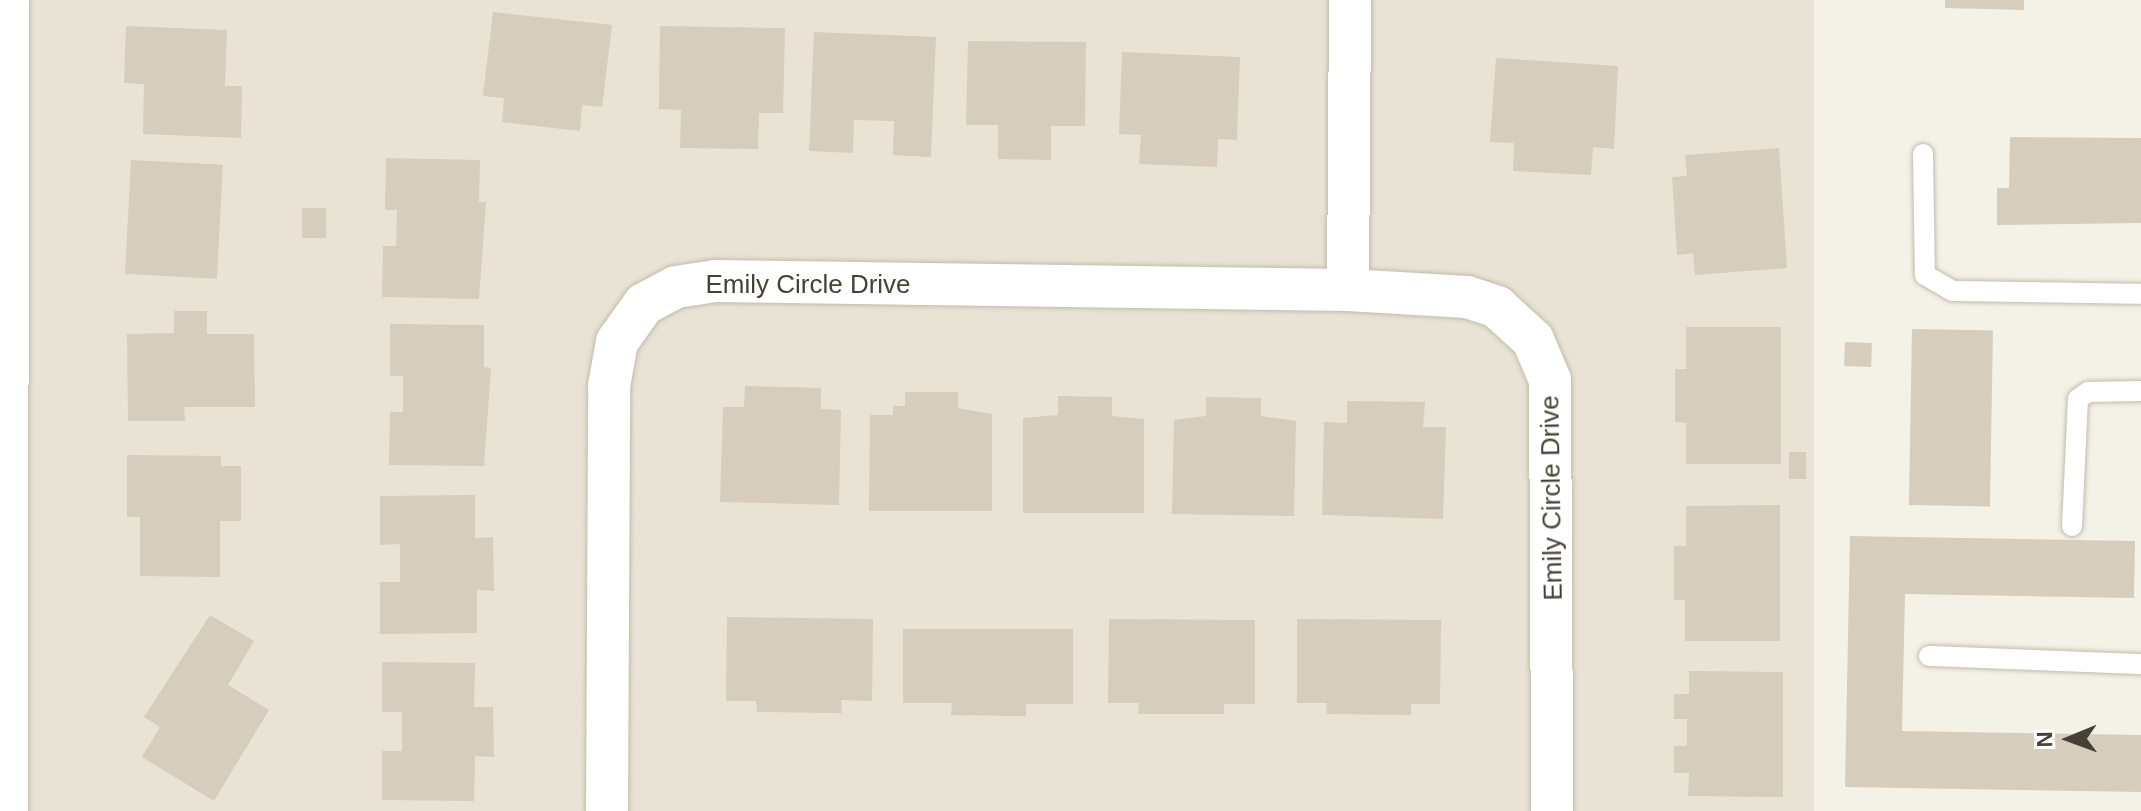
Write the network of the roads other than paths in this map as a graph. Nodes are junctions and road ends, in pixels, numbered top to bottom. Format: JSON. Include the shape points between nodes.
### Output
{"nodes":[{"id":1,"x":8,"y":0,"type":"edge"},
{"id":2,"x":1350,"y":0,"type":"edge"},
{"id":3,"x":1923,"y":154,"type":"dead end"},
{"id":4,"x":1348,"y":290,"type":"junction"},
{"id":5,"x":2141,"y":294,"type":"edge"},
{"id":6,"x":4,"y":338,"type":"edge"},
{"id":7,"x":2141,"y":391,"type":"edge"},
{"id":8,"x":2072,"y":526,"type":"dead end"},
{"id":9,"x":1929,"y":656,"type":"dead end"},
{"id":10,"x":2141,"y":664,"type":"edge"},
{"id":11,"x":7,"y":811,"type":"edge"},
{"id":12,"x":607,"y":811,"type":"edge"},
{"id":13,"x":1552,"y":811,"type":"edge"}],
"edges":[{"from":1,"to":6,"type":"street"},
{"from":2,"to":4,"type":"street"},
{"from":3,"to":5,"type":"lane","via":[[1925,275],[1953,291]]},
{"from":4,"to":12,"type":"street","name":"Emily Circle Drive","via":[[716,281],[676,287],[644,304],[617,342],[609,386]]},
{"from":4,"to":13,"type":"street","name":"Emily Circle Drive","via":[[1467,297],[1497,307],[1533,340],[1550,380]]},
{"from":6,"to":11,"type":"street"},
{"from":7,"to":8,"type":"lane","via":[[2088,392],[2078,399]]},
{"from":9,"to":10,"type":"lane"}]}
